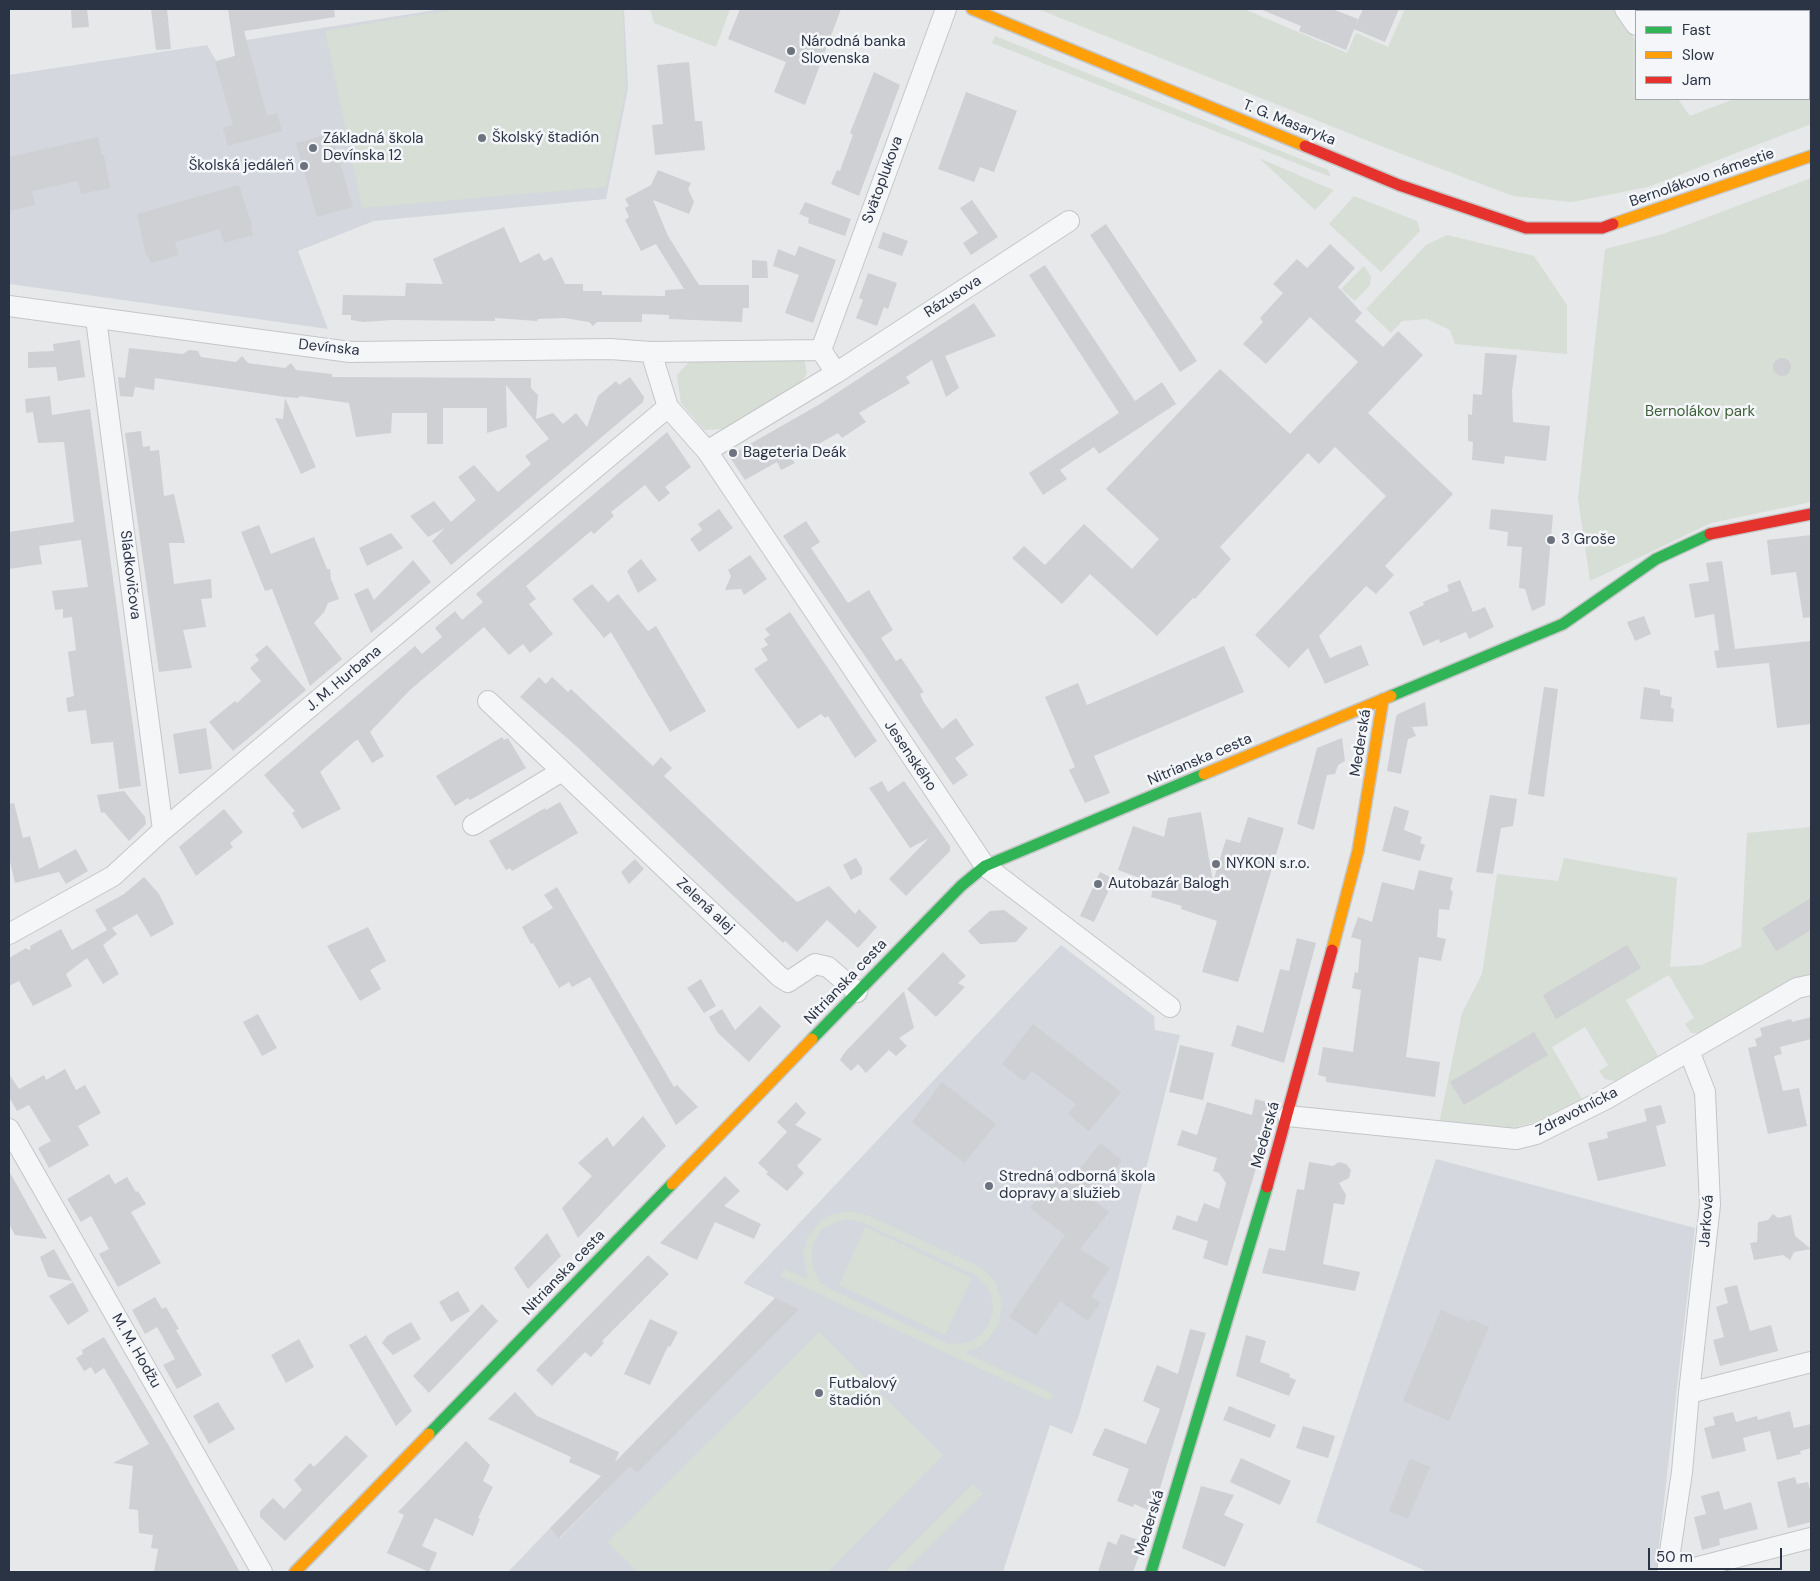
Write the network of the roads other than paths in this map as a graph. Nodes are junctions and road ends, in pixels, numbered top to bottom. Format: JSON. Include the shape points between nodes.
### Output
{"nodes":[{"id":1,"x":946,"y":9,"type":"edge"},
{"id":2,"x":972,"y":9,"type":"edge"},
{"id":3,"x":1625,"y":9,"type":"edge"},
{"id":4,"x":1635,"y":24,"type":"edge"},
{"id":5,"x":1811,"y":156,"type":"edge"},
{"id":6,"x":1069,"y":221,"type":"dead end"},
{"id":7,"x":1602,"y":228,"type":"joint"},
{"id":8,"x":9,"y":306,"type":"edge"},
{"id":9,"x":96,"y":319,"type":"junction"},
{"id":10,"x":821,"y":350,"type":"junction"},
{"id":11,"x":651,"y":352,"type":"junction"},
{"id":12,"x":836,"y":373,"type":"junction"},
{"id":13,"x":668,"y":407,"type":"junction"},
{"id":14,"x":707,"y":452,"type":"junction"},
{"id":15,"x":1811,"y":514,"type":"edge"},
{"id":16,"x":1384,"y":699,"type":"junction"},
{"id":17,"x":488,"y":701,"type":"dead end"},
{"id":18,"x":562,"y":772,"type":"junction"},
{"id":19,"x":473,"y":825,"type":"dead end"},
{"id":20,"x":163,"y":830,"type":"junction"},
{"id":21,"x":985,"y":866,"type":"junction"},
{"id":22,"x":9,"y":934,"type":"edge"},
{"id":23,"x":1811,"y":985,"type":"edge"},
{"id":24,"x":857,"y":992,"type":"junction"},
{"id":25,"x":1170,"y":1008,"type":"dead end"},
{"id":26,"x":1689,"y":1051,"type":"junction"},
{"id":27,"x":1288,"y":1116,"type":"junction"},
{"id":28,"x":9,"y":1129,"type":"edge"},
{"id":29,"x":1811,"y":1362,"type":"edge"},
{"id":30,"x":1688,"y":1393,"type":"junction"},
{"id":31,"x":1811,"y":1538,"type":"edge"},
{"id":32,"x":262,"y":1572,"type":"edge"},
{"id":33,"x":295,"y":1572,"type":"edge"},
{"id":34,"x":1151,"y":1572,"type":"edge"},
{"id":35,"x":1668,"y":1572,"type":"edge"},
{"id":36,"x":1679,"y":1572,"type":"edge"}],
"edges":[{"from":1,"to":10,"type":"street","name":"Svätoplukova"},
{"from":2,"to":7,"type":"main road","name":"T. G. Masaryka","via":[[1399,185],[1526,228]]},
{"from":3,"to":4,"type":"street"},
{"from":5,"to":7,"type":"main road","name":"Bernolákovo námestie"},
{"from":6,"to":12,"type":"street","name":"Rázusova"},
{"from":8,"to":9,"type":"street","name":"Devínska"},
{"from":9,"to":11,"type":"street","name":"Devínska","via":[[350,352],[610,349]]},
{"from":9,"to":20,"type":"street","name":"Sládkovičova"},
{"from":10,"to":11,"type":"street","name":"Devínska"},
{"from":10,"to":12,"type":"street"},
{"from":11,"to":13,"type":"street"},
{"from":12,"to":14,"type":"street","name":"Rázusova"},
{"from":13,"to":14,"type":"street","name":"Jesenského"},
{"from":13,"to":20,"type":"street","name":"J. M. Hurbana"},
{"from":14,"to":21,"type":"street","name":"Jesenského"},
{"from":15,"to":16,"type":"main road","name":"Nitrianska cesta","via":[[1710,534],[1656,559],[1563,624]]},
{"from":16,"to":21,"type":"main road","name":"Nitrianska cesta"},
{"from":16,"to":27,"type":"main road","name":"Mederská","via":[[1358,851]]},
{"from":17,"to":18,"type":"street","name":"Zelená alej"},
{"from":18,"to":19,"type":"street"},
{"from":18,"to":24,"type":"street","name":"Zelená alej","via":[[780,977],[788,982],[815,964],[828,967]]},
{"from":20,"to":22,"type":"street","name":"J. M. Hurbana","via":[[113,876]]},
{"from":21,"to":24,"type":"main road","name":"Nitrianska cesta","via":[[961,886]]},
{"from":21,"to":25,"type":"street","name":"Jesenského"},
{"from":23,"to":26,"type":"street","name":"Zdravotnícka","via":[[1797,988]]},
{"from":24,"to":33,"type":"main road","name":"Nitrianska cesta"},
{"from":26,"to":27,"type":"street","name":"Zdravotnícka","via":[[1606,1099],[1536,1134],[1516,1139]]},
{"from":26,"to":30,"type":"street","name":"Jarková","via":[[1705,1092],[1710,1205]]},
{"from":27,"to":34,"type":"main road","name":"Mederská"},
{"from":28,"to":32,"type":"street","name":"M. M. Hodžu"},
{"from":29,"to":30,"type":"street"},
{"from":30,"to":35,"type":"street","name":"Jarková","via":[[1682,1472]]},
{"from":31,"to":36,"type":"street"}]}
